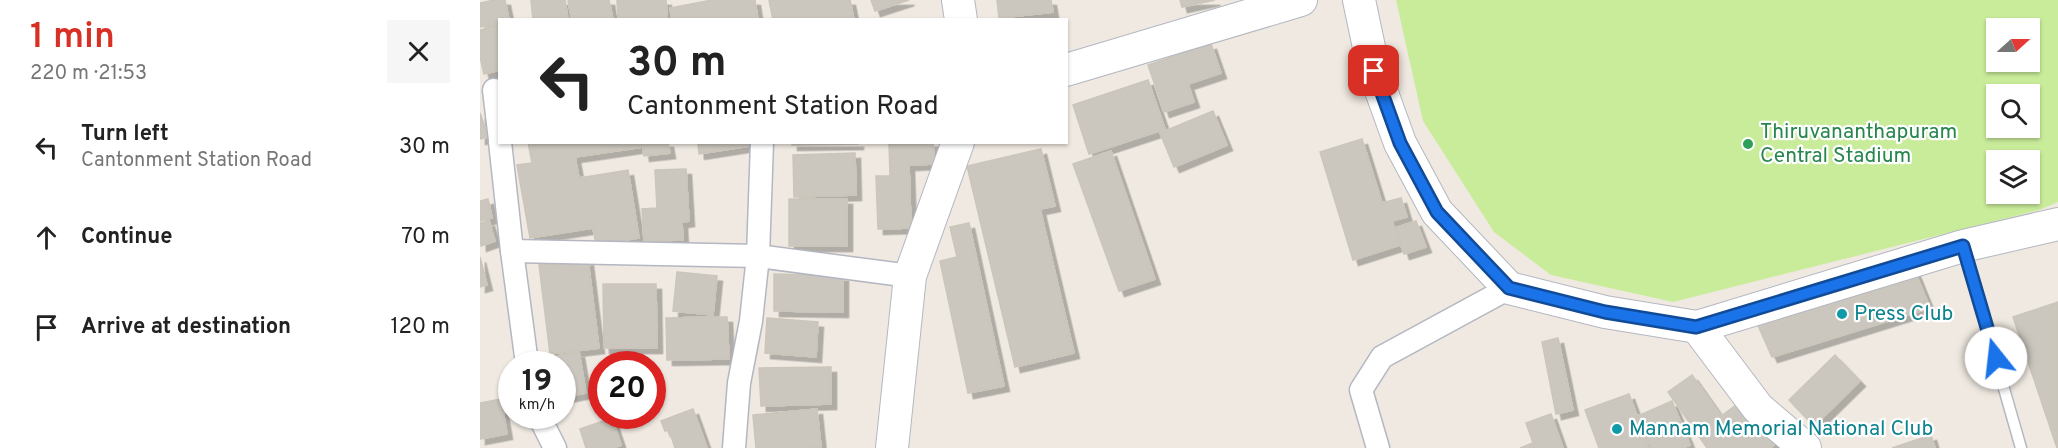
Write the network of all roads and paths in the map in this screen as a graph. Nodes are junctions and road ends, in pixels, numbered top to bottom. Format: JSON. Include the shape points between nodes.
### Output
{"nodes":[{"id":1,"x":958,"y":0,"type":"edge"},
{"id":2,"x":1301,"y":0,"type":"edge"},
{"id":3,"x":1359,"y":0,"type":"edge"},
{"id":4,"x":961,"y":18,"type":"edge"},
{"id":5,"x":1068,"y":69,"type":"edge"},
{"id":6,"x":491,"y":90,"type":"edge"},
{"id":7,"x":498,"y":130,"type":"edge"},
{"id":8,"x":500,"y":144,"type":"edge"},
{"id":9,"x":762,"y":144,"type":"edge"},
{"id":10,"x":957,"y":144,"type":"edge"},
{"id":11,"x":2058,"y":224,"type":"edge"},
{"id":12,"x":1963,"y":246,"type":"junction"},
{"id":13,"x":512,"y":250,"type":"junction"},
{"id":14,"x":758,"y":256,"type":"junction"},
{"id":15,"x":910,"y":276,"type":"junction"},
{"id":16,"x":1509,"y":288,"type":"junction"},
{"id":17,"x":1696,"y":327,"type":"junction"},
{"id":18,"x":525,"y":351,"type":"edge"},
{"id":19,"x":546,"y":429,"type":"edge"},
{"id":20,"x":555,"y":448,"type":"edge"},
{"id":21,"x":734,"y":448,"type":"edge"},
{"id":22,"x":892,"y":448,"type":"edge"},
{"id":23,"x":1378,"y":448,"type":"edge"},
{"id":24,"x":1805,"y":448,"type":"edge"},
{"id":25,"x":2021,"y":448,"type":"edge"}],
"edges":[{"from":1,"to":4,"type":"street"},
{"from":2,"to":5,"type":"street"},
{"from":3,"to":16,"type":"street","via":[[1374,71],[1400,143],[1437,212]]},
{"from":6,"to":7,"type":"street"},
{"from":8,"to":13,"type":"street"},
{"from":9,"to":14,"type":"street"},
{"from":10,"to":15,"type":"street"},
{"from":11,"to":12,"type":"street"},
{"from":12,"to":17,"type":"street"},
{"from":12,"to":25,"type":"lane"},
{"from":13,"to":14,"type":"street"},
{"from":13,"to":18,"type":"street"},
{"from":14,"to":15,"type":"street"},
{"from":14,"to":21,"type":"street","via":[[739,383]]},
{"from":15,"to":22,"type":"street"},
{"from":16,"to":17,"type":"street","via":[[1605,312]]},
{"from":16,"to":23,"type":"street","via":[[1382,357],[1361,390]]},
{"from":17,"to":24,"type":"street","via":[[1758,408]]},
{"from":19,"to":20,"type":"street"}]}
